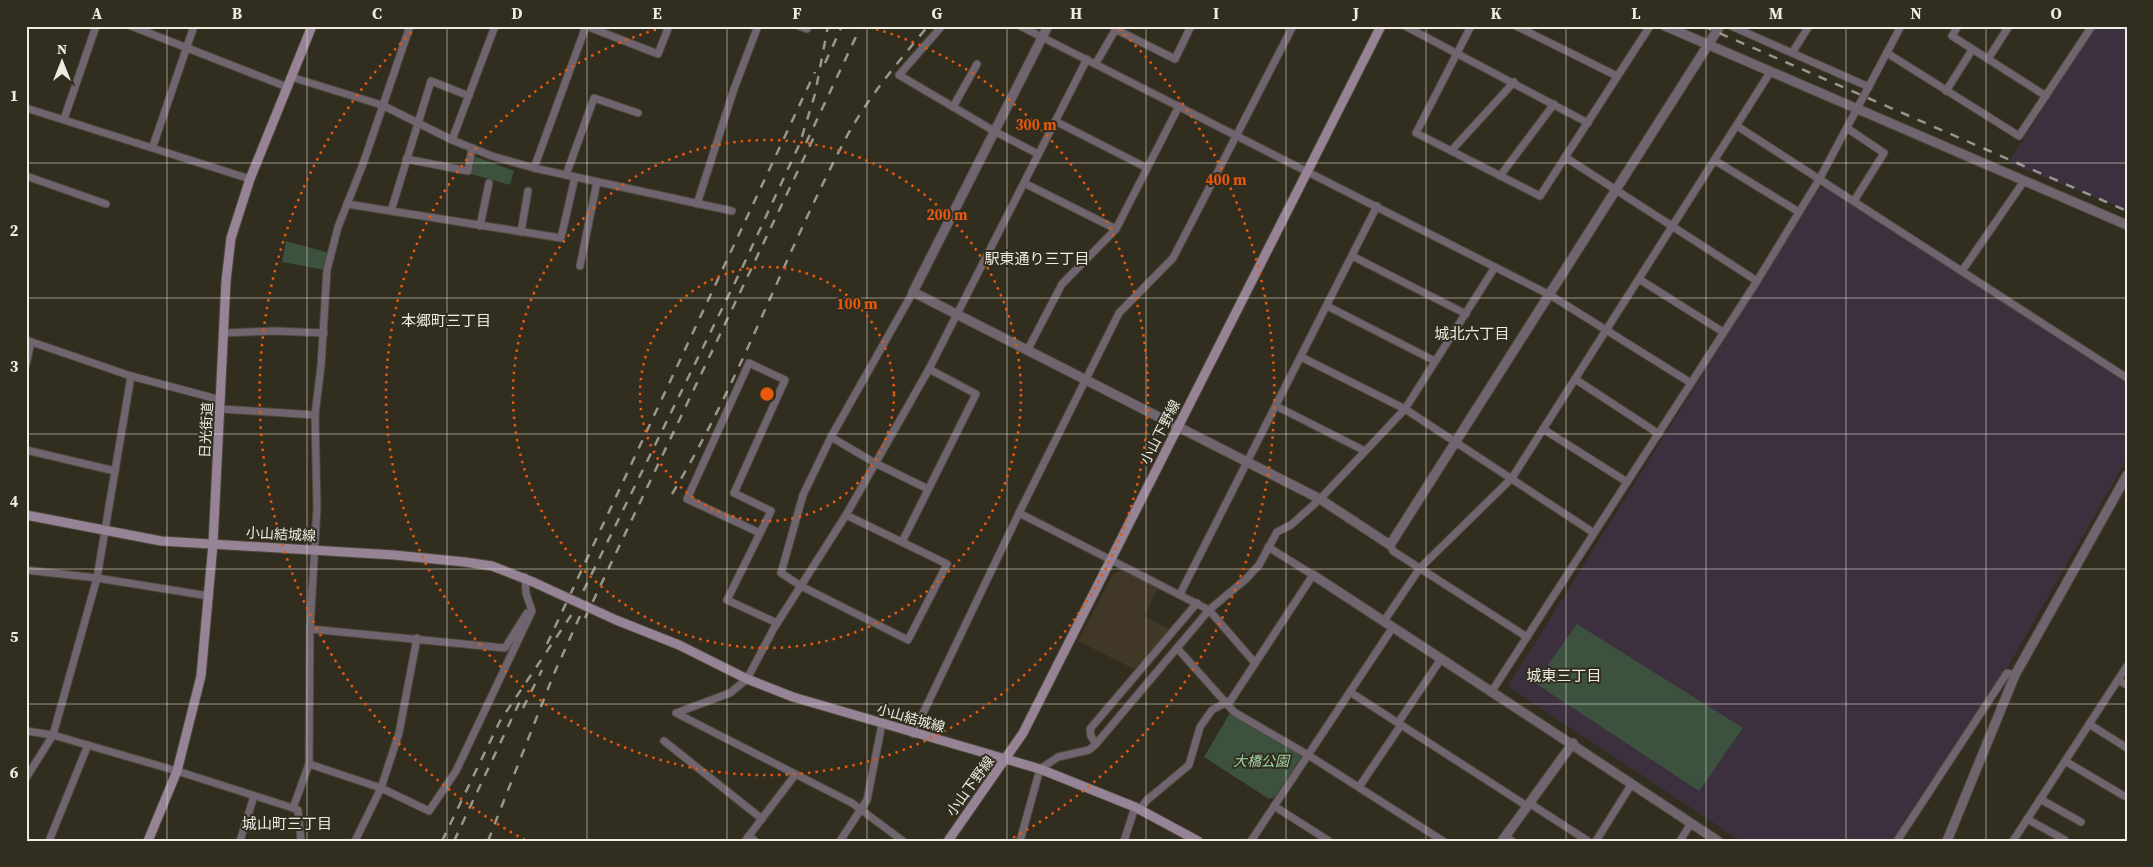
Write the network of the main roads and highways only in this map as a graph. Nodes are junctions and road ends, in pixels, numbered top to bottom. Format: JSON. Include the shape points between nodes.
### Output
{"nodes":[{"id":1,"x":312,"y":26,"type":"edge"},
{"id":2,"x":1381,"y":26,"type":"edge"},
{"id":3,"x":26,"y":515,"type":"edge"},
{"id":4,"x":213,"y":544,"type":"junction"},
{"id":5,"x":1006,"y":759,"type":"junction"},
{"id":6,"x":148,"y":841,"type":"edge"},
{"id":7,"x":948,"y":841,"type":"edge"},
{"id":8,"x":1198,"y":841,"type":"edge"}],
"edges":[{"from":1,"to":4,"type":"main road","name":"日光街道","via":[[250,179],[231,238]]},
{"from":2,"to":5,"type":"main road","name":"小山下野線","via":[[1023,733]]},
{"from":3,"to":4,"type":"main road","name":"小山結城線","via":[[161,541]]},
{"from":4,"to":5,"type":"main road","name":"小山結城線","bridge":true,"via":[[314,549],[492,566],[793,697]]},
{"from":4,"to":6,"type":"main road","name":"日光街道","via":[[201,676],[177,771]]},
{"from":5,"to":7,"type":"main road","name":"小山下野線"},
{"from":5,"to":8,"type":"main road","name":"小山結城線","via":[[1040,769],[1137,808]]}]}
